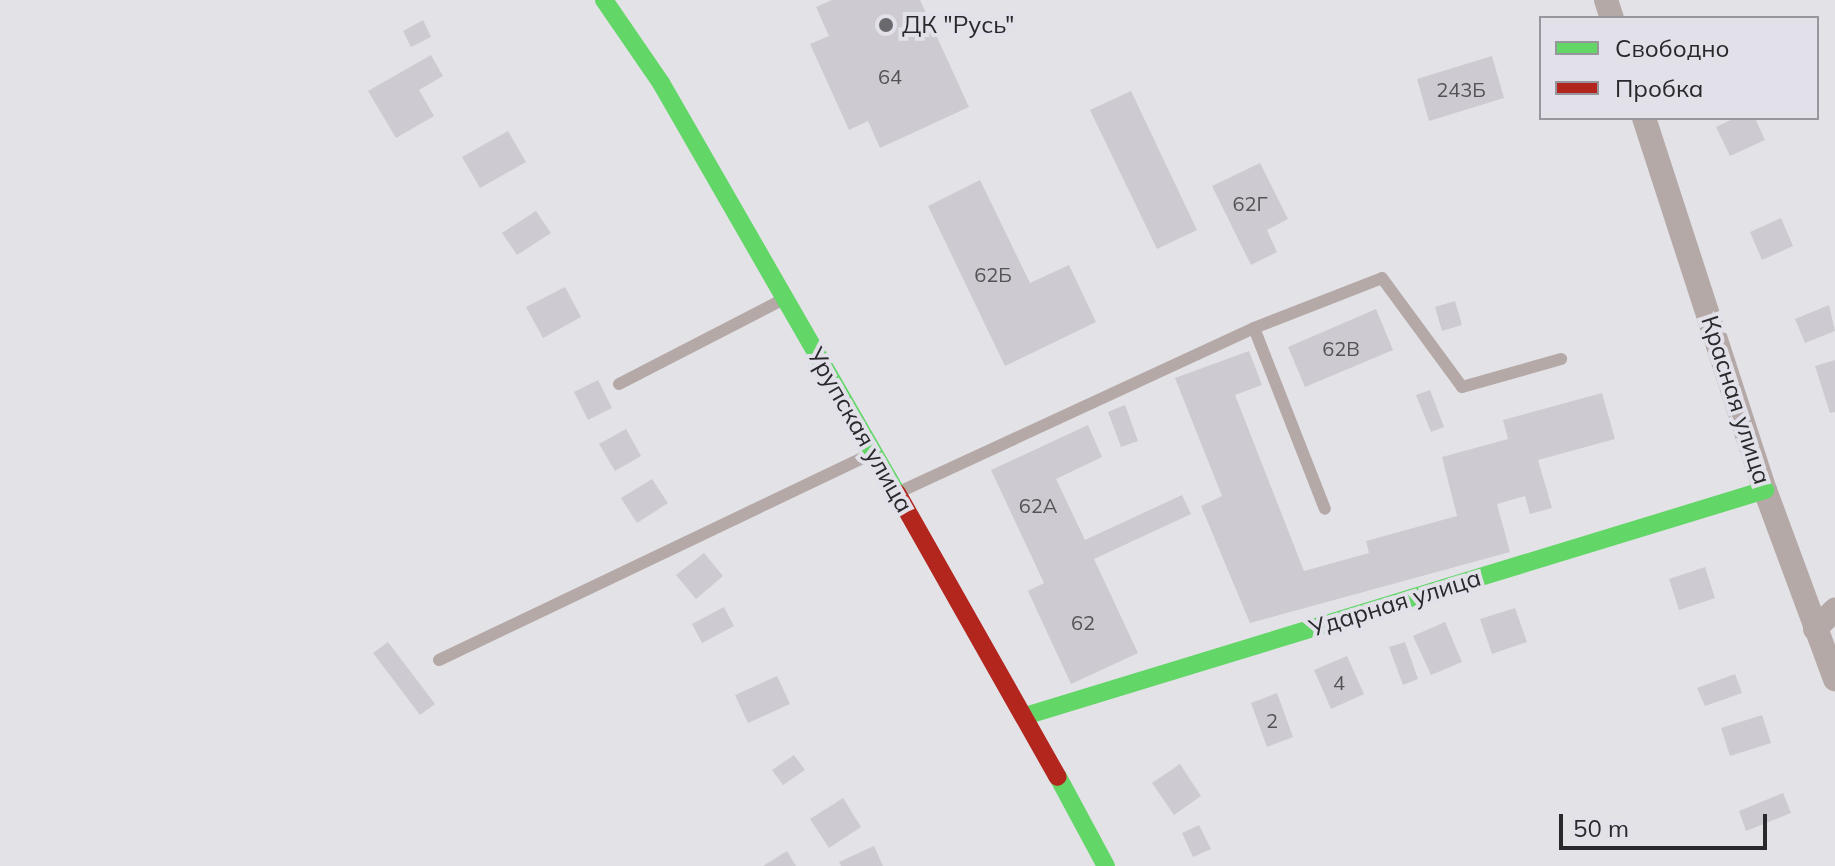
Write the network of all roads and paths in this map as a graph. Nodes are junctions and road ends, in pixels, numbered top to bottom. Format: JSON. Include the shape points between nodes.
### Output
{"nodes":[{"id":1,"x":604,"y":0,"type":"edge"},
{"id":2,"x":1645,"y":120,"type":"edge"},
{"id":3,"x":785,"y":299,"type":"junction"},
{"id":4,"x":1254,"y":328,"type":"junction"},
{"id":5,"x":1561,"y":359,"type":"dead end"},
{"id":6,"x":619,"y":384,"type":"dead end"},
{"id":7,"x":874,"y":453,"type":"junction"},
{"id":8,"x":1765,"y":490,"type":"junction"},
{"id":9,"x":897,"y":493,"type":"junction"},
{"id":10,"x":1325,"y":509,"type":"dead end"},
{"id":11,"x":1835,"y":610,"type":"edge"},
{"id":12,"x":1815,"y":629,"type":"junction"},
{"id":13,"x":439,"y":660,"type":"dead end"},
{"id":14,"x":1835,"y":679,"type":"edge"},
{"id":15,"x":1025,"y":716,"type":"junction"},
{"id":16,"x":1106,"y":866,"type":"edge"}],
"edges":[{"from":1,"to":3,"type":"street","name":"Урупская улица","via":[[661,83]]},
{"from":2,"to":8,"type":"street","name":"Красная улица"},
{"from":3,"to":6,"type":"lane"},
{"from":3,"to":7,"type":"street","name":"Урупская улица"},
{"from":4,"to":5,"type":"lane","via":[[1382,278],[1462,387]]},
{"from":4,"to":9,"type":"lane"},
{"from":4,"to":10,"type":"lane"},
{"from":7,"to":9,"type":"street","name":"Урупская улица"},
{"from":7,"to":13,"type":"lane"},
{"from":8,"to":12,"type":"street","name":"Красная улица"},
{"from":8,"to":15,"type":"street","name":"Ударная улица"},
{"from":9,"to":15,"type":"street","name":"Урупская улица"},
{"from":11,"to":12,"type":"street"},
{"from":12,"to":14,"type":"street","name":"Красная улица"},
{"from":15,"to":16,"type":"street","name":"Урупская улица"}]}
